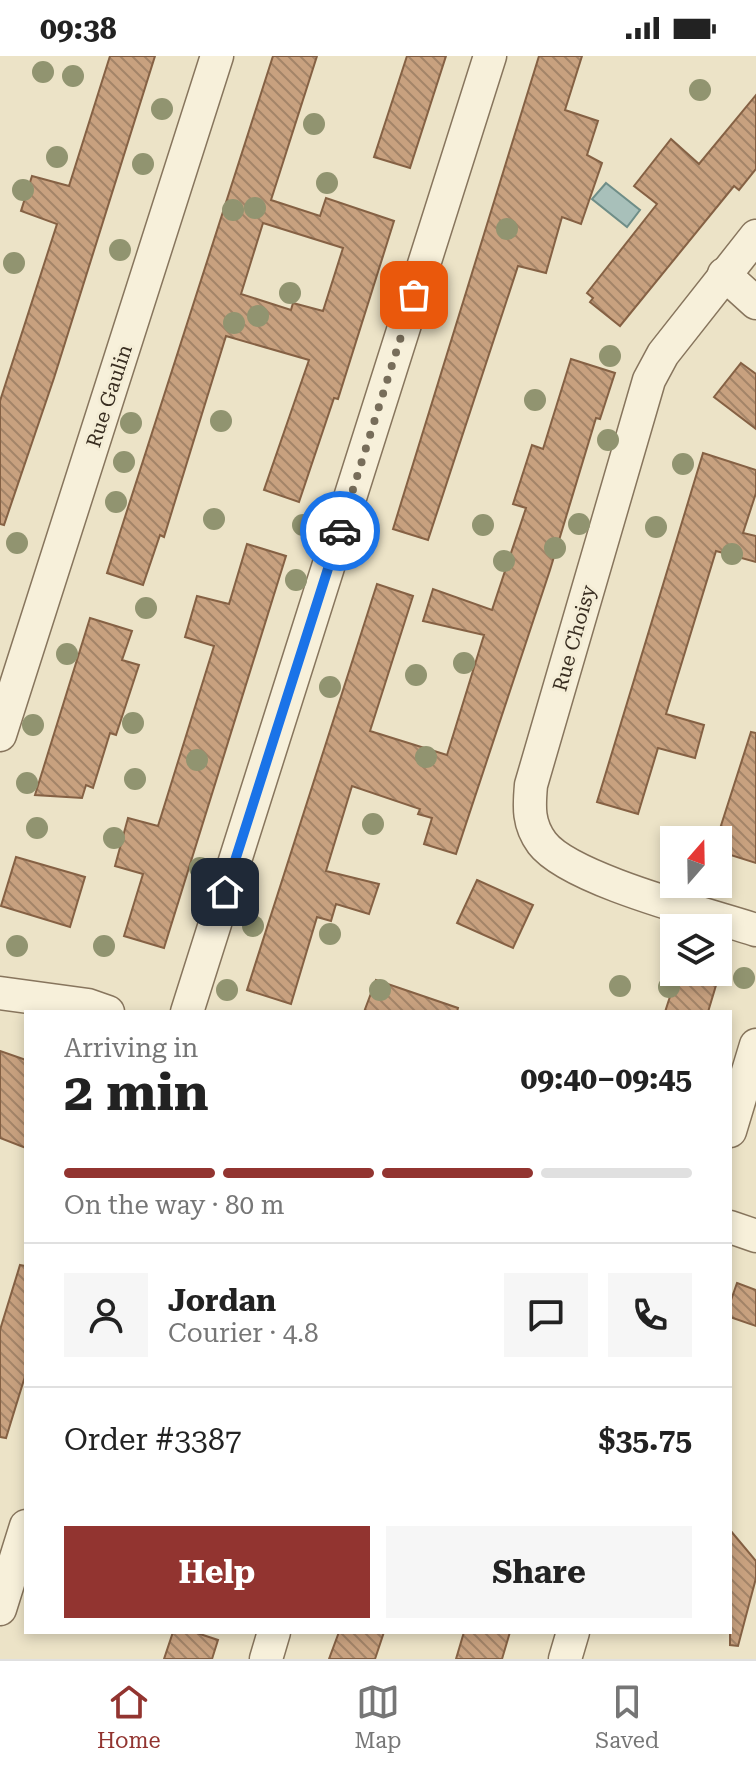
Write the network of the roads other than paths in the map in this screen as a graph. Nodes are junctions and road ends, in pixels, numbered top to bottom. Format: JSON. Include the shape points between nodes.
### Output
{"nodes":[{"id":1,"x":217,"y":56,"type":"edge"},
{"id":2,"x":490,"y":56,"type":"edge"},
{"id":3,"x":756,"y":236,"type":"edge"},
{"id":4,"x":724,"y":274,"type":"junction"},
{"id":5,"x":756,"y":303,"type":"edge"},
{"id":6,"x":0,"y":735,"type":"edge"},
{"id":7,"x":756,"y":930,"type":"edge"},
{"id":8,"x":0,"y":993,"type":"edge"},
{"id":9,"x":102,"y":1010,"type":"edge"},
{"id":10,"x":188,"y":1010,"type":"edge"},
{"id":11,"x":756,"y":1045,"type":"edge"},
{"id":12,"x":732,"y":1124,"type":"edge"},
{"id":13,"x":732,"y":1228,"type":"edge"},
{"id":14,"x":756,"y":1236,"type":"edge"},
{"id":15,"x":24,"y":1532,"type":"edge"},
{"id":16,"x":0,"y":1609,"type":"edge"},
{"id":17,"x":273,"y":1634,"type":"edge"},
{"id":18,"x":572,"y":1634,"type":"edge"},
{"id":19,"x":266,"y":1659,"type":"edge"},
{"id":20,"x":565,"y":1659,"type":"edge"}],
"edges":[{"from":1,"to":6,"type":"street","name":"Rue Gaulin"},
{"from":2,"to":10,"type":"street"},
{"from":3,"to":4,"type":"street","name":"Rue Choisy"},
{"from":4,"to":5,"type":"street"},
{"from":4,"to":7,"type":"street","name":"Rue Choisy","via":[[649,380],[531,785],[529,819],[543,845],[575,869]]},
{"from":8,"to":9,"type":"street"},
{"from":11,"to":12,"type":"street"},
{"from":13,"to":14,"type":"street"},
{"from":15,"to":16,"type":"street"},
{"from":17,"to":19,"type":"street"},
{"from":18,"to":20,"type":"street"}]}
